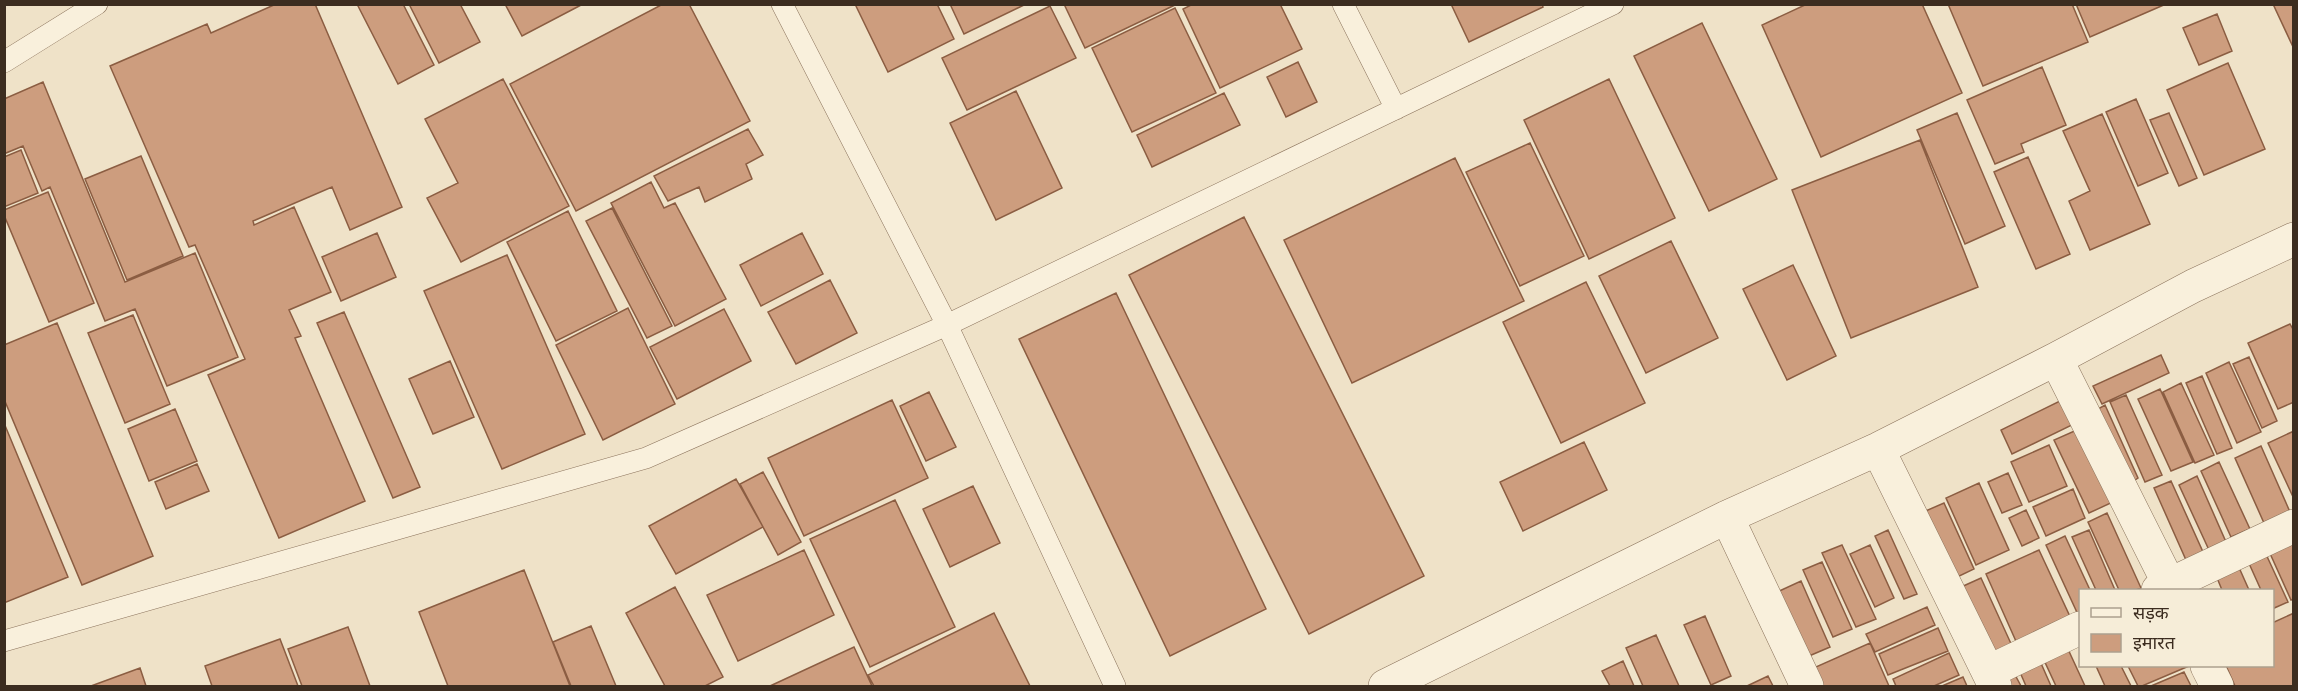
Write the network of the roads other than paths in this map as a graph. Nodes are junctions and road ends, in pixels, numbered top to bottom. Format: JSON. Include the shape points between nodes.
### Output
{"nodes":[{"id":1,"x":782,"y":4,"type":"edge"},
{"id":2,"x":1343,"y":4,"type":"edge"},
{"id":3,"x":1613,"y":4,"type":"edge"},
{"id":4,"x":89,"y":6,"type":"edge"},
{"id":5,"x":4,"y":62,"type":"edge"},
{"id":6,"x":1396,"y":109,"type":"junction"},
{"id":7,"x":2294,"y":239,"type":"edge"},
{"id":8,"x":947,"y":325,"type":"junction"},
{"id":9,"x":2056,"y":359,"type":"junction"},
{"id":10,"x":1878,"y":449,"type":"junction"},
{"id":11,"x":1727,"y":517,"type":"junction"},
{"id":12,"x":2294,"y":526,"type":"edge"},
{"id":13,"x":2166,"y":589,"type":"edge"},
{"id":14,"x":2079,"y":629,"type":"edge"},
{"id":15,"x":4,"y":641,"type":"edge"},
{"id":16,"x":2207,"y":667,"type":"edge"},
{"id":17,"x":1433,"y":676,"type":"edge"},
{"id":18,"x":1991,"y":680,"type":"edge"},
{"id":19,"x":1116,"y":687,"type":"edge"},
{"id":20,"x":1385,"y":687,"type":"edge"},
{"id":21,"x":1807,"y":687,"type":"edge"},
{"id":22,"x":2217,"y":687,"type":"edge"}],
"edges":[{"from":1,"to":8,"type":"lane"},
{"from":2,"to":6,"type":"lane"},
{"from":3,"to":6,"type":"lane"},
{"from":4,"to":5,"type":"lane"},
{"from":6,"to":8,"type":"lane"},
{"from":7,"to":9,"type":"street","via":[[2193,286]]},
{"from":8,"to":15,"type":"lane","via":[[646,458]]},
{"from":8,"to":19,"type":"lane"},
{"from":9,"to":10,"type":"street"},
{"from":9,"to":13,"type":"street"},
{"from":10,"to":11,"type":"street"},
{"from":10,"to":18,"type":"street"},
{"from":11,"to":17,"type":"street"},
{"from":11,"to":21,"type":"street"},
{"from":12,"to":13,"type":"street"},
{"from":14,"to":18,"type":"street"},
{"from":16,"to":22,"type":"street"},
{"from":17,"to":20,"type":"street"}]}
